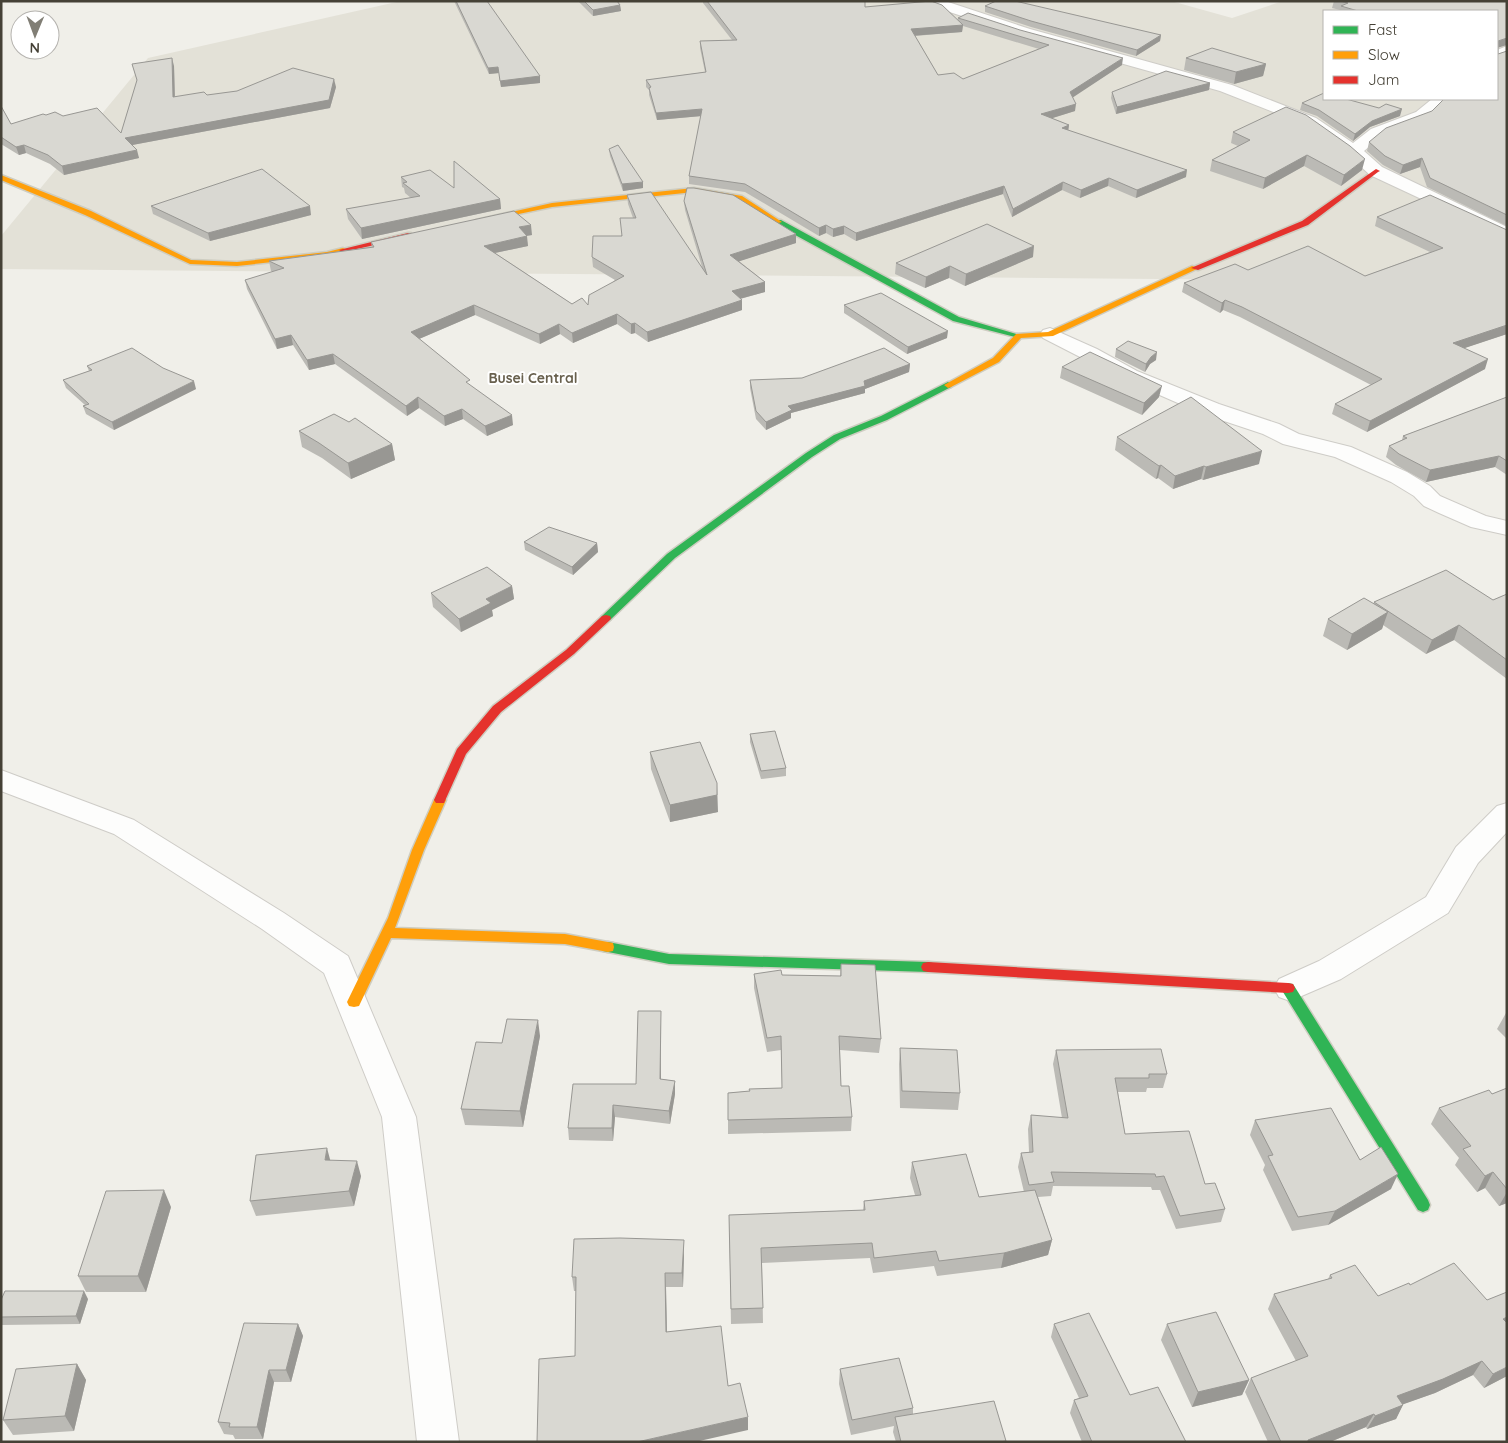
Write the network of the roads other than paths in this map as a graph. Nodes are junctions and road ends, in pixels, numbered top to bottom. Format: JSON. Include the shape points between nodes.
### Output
{"nodes":[{"id":1,"x":930,"y":1,"type":"edge"},
{"id":2,"x":1439,"y":100,"type":"edge"},
{"id":3,"x":1354,"y":151,"type":"junction"},
{"id":4,"x":1376,"y":171,"type":"junction"},
{"id":5,"x":1,"y":177,"type":"edge"},
{"id":6,"x":467,"y":223,"type":"edge"},
{"id":7,"x":420,"y":233,"type":"edge"},
{"id":8,"x":1507,"y":234,"type":"edge"},
{"id":9,"x":1050,"y":334,"type":"junction"},
{"id":10,"x":1019,"y":336,"type":"junction"},
{"id":11,"x":1507,"y":528,"type":"edge"},
{"id":12,"x":1,"y":780,"type":"edge"},
{"id":13,"x":1507,"y":813,"type":"edge"},
{"id":14,"x":386,"y":933,"type":"junction"},
{"id":15,"x":1290,"y":988,"type":"junction"},
{"id":16,"x":354,"y":1002,"type":"junction"},
{"id":17,"x":1423,"y":1205,"type":"dead end"},
{"id":18,"x":438,"y":1442,"type":"edge"}],
"edges":[{"from":1,"to":3,"type":"street","via":[[1025,32],[1226,88],[1310,121]]},
{"from":2,"to":3,"type":"street","via":[[1422,115],[1377,132]]},
{"from":3,"to":4,"type":"street"},
{"from":4,"to":8,"type":"street"},
{"from":4,"to":9,"type":"street","via":[[1305,224],[1193,269]]},
{"from":5,"to":7,"type":"street","via":[[88,213],[190,262],[237,264],[328,254]]},
{"from":6,"to":10,"type":"street","via":[[552,205],[694,190],[739,198],[805,238],[956,319]]},
{"from":9,"to":10,"type":"street"},
{"from":9,"to":11,"type":"street","via":[[1130,375],[1210,409],[1291,439],[1352,456],[1399,477],[1447,508],[1479,522]]},
{"from":10,"to":14,"type":"street","via":[[996,360],[884,418],[837,437],[809,455],[671,556],[570,652],[498,709],[461,752]]},
{"from":12,"to":16,"type":"street","via":[[124,827],[256,910],[337,965]]},
{"from":13,"to":15,"type":"street","via":[[1467,855],[1437,905],[1330,970]]},
{"from":14,"to":15,"type":"street","via":[[565,939],[670,959],[938,968]]},
{"from":14,"to":16,"type":"street"},
{"from":15,"to":17,"type":"street"},
{"from":16,"to":18,"type":"street","via":[[399,1117]]}]}
